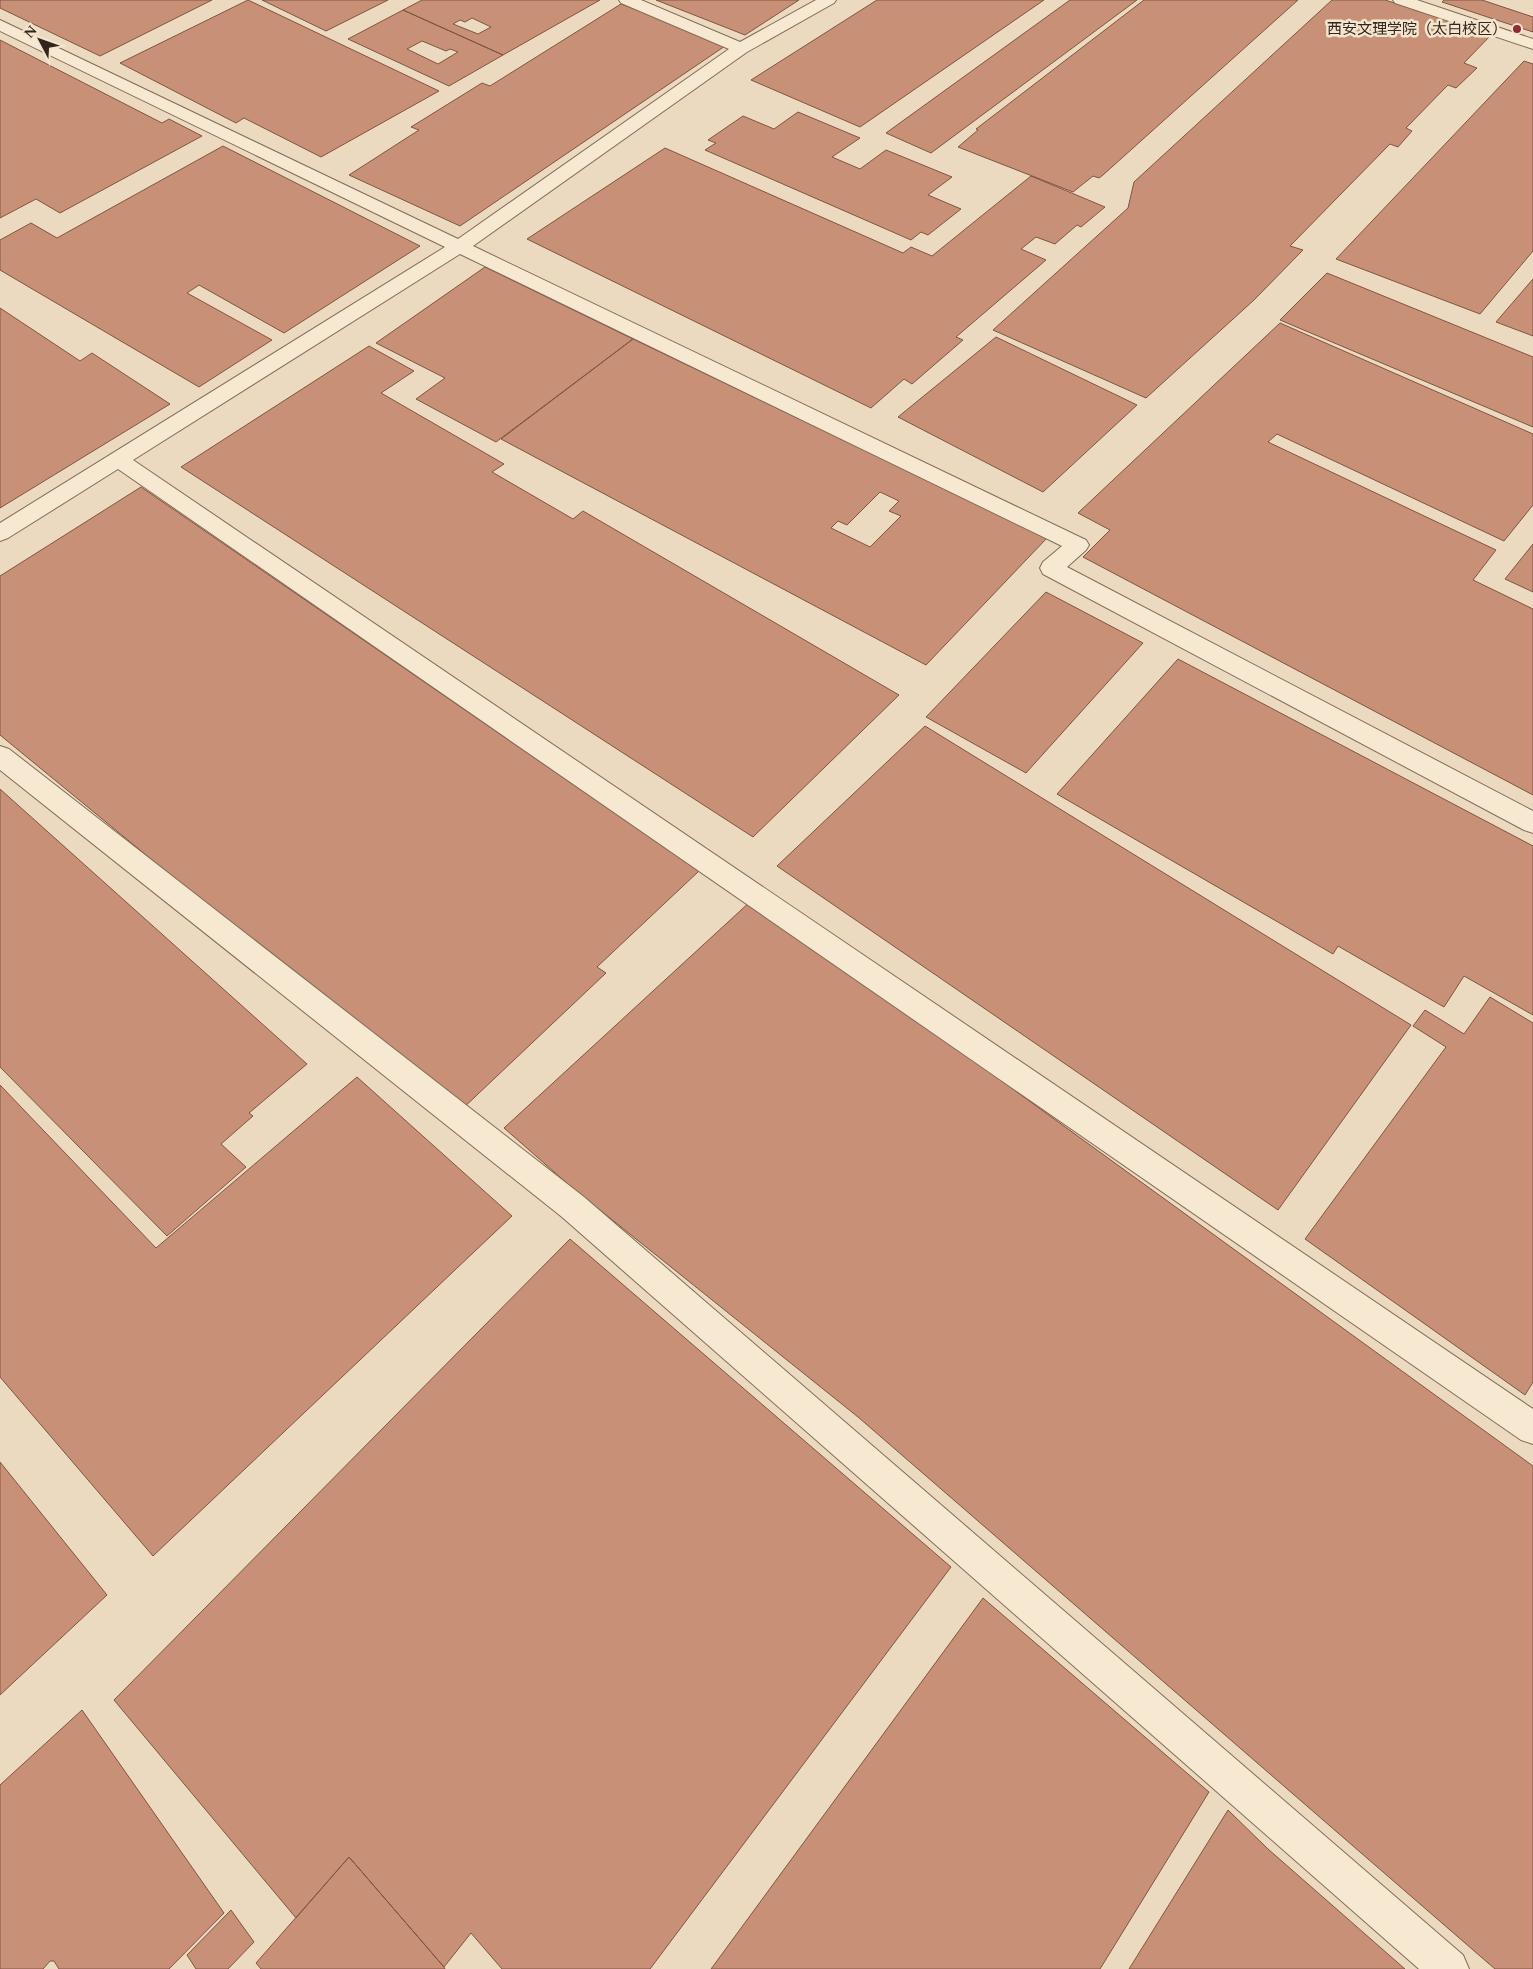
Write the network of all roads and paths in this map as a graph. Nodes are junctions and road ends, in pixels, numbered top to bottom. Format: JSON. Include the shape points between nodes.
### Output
{"nodes":[{"id":1,"x":627,"y":0,"type":"edge"},
{"id":2,"x":828,"y":0,"type":"edge"},
{"id":3,"x":1401,"y":0,"type":"edge"},
{"id":4,"x":0,"y":25,"type":"edge"},
{"id":5,"x":1533,"y":44,"type":"edge"},
{"id":6,"x":741,"y":48,"type":"junction"},
{"id":7,"x":459,"y":247,"type":"junction"},
{"id":8,"x":120,"y":460,"type":"junction"},
{"id":9,"x":0,"y":533,"type":"edge"},
{"id":10,"x":0,"y":756,"type":"edge"},
{"id":11,"x":1533,"y":823,"type":"edge"},
{"id":12,"x":1533,"y":1428,"type":"edge"},
{"id":13,"x":1449,"y":1969,"type":"edge"}],
"edges":[{"from":1,"to":6,"type":"street"},
{"from":2,"to":6,"type":"street"},
{"from":3,"to":5,"type":"street"},
{"from":4,"to":7,"type":"street"},
{"from":6,"to":7,"type":"street"},
{"from":7,"to":8,"type":"street"},
{"from":7,"to":11,"type":"street","via":[[1078,545],[1051,568]]},
{"from":8,"to":9,"type":"street"},
{"from":8,"to":12,"type":"street"},
{"from":10,"to":13,"type":"street","via":[[572,1207]]}]}
